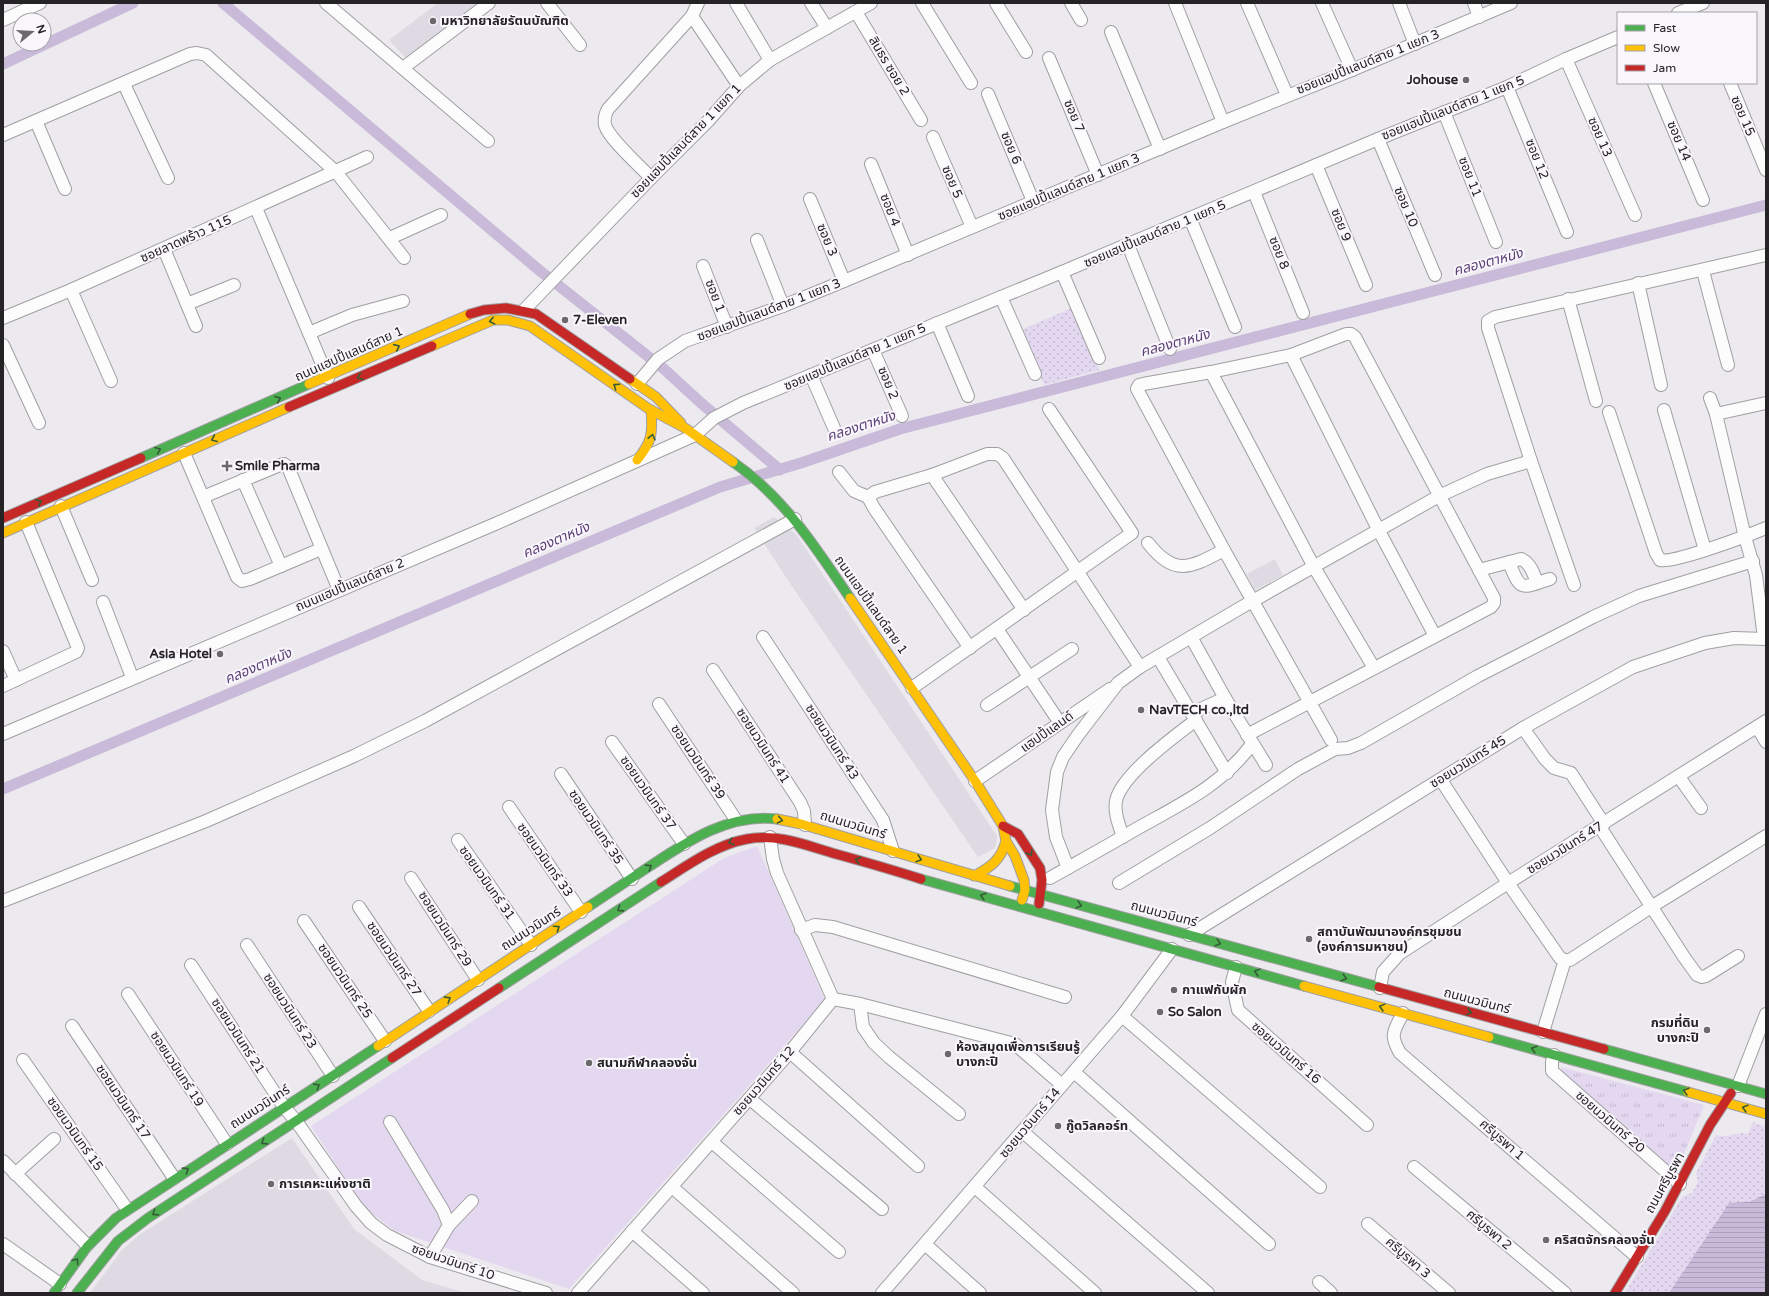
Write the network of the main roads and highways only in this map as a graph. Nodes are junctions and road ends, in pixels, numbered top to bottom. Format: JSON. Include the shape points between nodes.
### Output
{"nodes":[{"id":1,"x":524,"y":310,"type":"junction"},
{"id":2,"x":517,"y":321,"type":"junction"},
{"id":3,"x":637,"y":384,"type":"junction"},
{"id":4,"x":630,"y":395,"type":"junction"},
{"id":5,"x":651,"y":410,"type":"junction"},
{"id":6,"x":225,"y":422,"type":"junction"},
{"id":7,"x":685,"y":428,"type":"junction"},
{"id":8,"x":230,"y":433,"type":"junction"},
{"id":9,"x":181,"y":447,"type":"junction"},
{"id":10,"x":637,"y":460,"type":"road end"},
{"id":11,"x":3,"y":518,"type":"edge"},
{"id":12,"x":3,"y":533,"type":"edge"},
{"id":13,"x":1003,"y":826,"type":"junction"},
{"id":14,"x":1006,"y":841,"type":"junction"},
{"id":15,"x":1040,"y":868,"type":"junction"},
{"id":16,"x":974,"y":876,"type":"junction"},
{"id":17,"x":1025,"y":890,"type":"junction"},
{"id":18,"x":1041,"y":894,"type":"junction"},
{"id":19,"x":1065,"y":901,"type":"junction"},
{"id":20,"x":1020,"y":907,"type":"junction"},
{"id":21,"x":1037,"y":912,"type":"junction"},
{"id":22,"x":1738,"y":1086,"type":"junction"},
{"id":23,"x":1766,"y":1094,"type":"edge"},
{"id":24,"x":1724,"y":1102,"type":"junction"},
{"id":25,"x":1766,"y":1114,"type":"edge"},
{"id":26,"x":57,"y":1289,"type":"edge"},
{"id":27,"x":77,"y":1293,"type":"edge"},
{"id":28,"x":1614,"y":1293,"type":"edge"}],
"edges":[{"from":1,"to":2,"type":"main road"},
{"from":1,"to":3,"type":"main road","name":"ถนนแฮปปี้แลนด์สาย 1","via":[[536,314]]},
{"from":6,"to":1,"type":"main road","name":"ถนนแฮปปี้แลนด์สาย 1","one_way":true,"via":[[475,312],[502,307]]},
{"from":4,"to":2,"type":"main road","name":"ถนนแฮปปี้แลนด์สาย 1","one_way":true,"via":[[530,326]]},
{"from":2,"to":8,"type":"main road","name":"ถนนแฮปปี้แลนด์สาย 1","one_way":true,"via":[[503,319],[486,322]]},
{"from":3,"to":4,"type":"main road"},
{"from":3,"to":7,"type":"main road","name":"ถนนแฮปปี้แลนด์สาย 1","via":[[665,405]]},
{"from":4,"to":5,"type":"main road","name":"ถนนแฮปปี้แลนด์สาย 1"},
{"from":5,"to":7,"type":"main road","name":"ถนนแฮปปี้แลนด์สาย 1"},
{"from":10,"to":5,"type":"main road","one_way":true,"via":[[650,445],[653,432]]},
{"from":6,"to":8,"type":"main road"},
{"from":6,"to":9,"type":"main road","name":"ถนนแฮปปี้แลนด์สาย 1"},
{"from":7,"to":13,"type":"main road","name":"ถนนแฮปปี้แลนด์สาย 1","via":[[745,470],[795,519],[912,688]]},
{"from":8,"to":9,"type":"main road","name":"ถนนแฮปปี้แลนด์สาย 1","one_way":true},
{"from":11,"to":9,"type":"main road","name":"ถนนแฮปปี้แลนด์สาย 1","one_way":true},
{"from":9,"to":12,"type":"main road","name":"ถนนแฮปปี้แลนด์สาย 1"},
{"from":13,"to":14,"type":"main road","name":"ถนนแฮปปี้แลนด์สาย 1"},
{"from":13,"to":15,"type":"main road","name":"ถนนแฮปปี้แลนด์สาย 1","one_way":true,"via":[[1018,834]]},
{"from":14,"to":16,"type":"main road","via":[[1003,853],[995,864]]},
{"from":14,"to":17,"type":"main road","name":"ถนนแฮปปี้แลนด์สาย 1","via":[[1020,868]]},
{"from":15,"to":18,"type":"main road","name":"ถนนแฮปปี้แลนด์สาย 1"},
{"from":15,"to":19,"type":"main road"},
{"from":16,"to":17,"type":"main road","name":"ถนนนวมินทร์"},
{"from":26,"to":16,"type":"main road","name":"ถนนนวมินทร์","one_way":true,"via":[[87,1245],[127,1209],[684,844],[715,828],[736,820],[771,818],[806,825]]},
{"from":17,"to":18,"type":"main road","name":"ถนนนวมินทร์"},
{"from":17,"to":20,"type":"main road"},
{"from":18,"to":19,"type":"main road","name":"ถนนนวมินทร์"},
{"from":18,"to":21,"type":"main road","name":"ถนนแฮปปี้แลนด์สาย 1"},
{"from":19,"to":22,"type":"main road","name":"ถนนนวมินทร์","one_way":true},
{"from":20,"to":21,"type":"main road"},
{"from":20,"to":27,"type":"main road","one_way":true,"via":[[787,840],[770,837],[738,840],[724,845],[692,862],[131,1230],[108,1252]]},
{"from":24,"to":21,"type":"main road","one_way":true},
{"from":22,"to":23,"type":"main road","name":"ถนนนวมินทร์"},
{"from":22,"to":24,"type":"main road","name":"ถนนศรีบูรพา"},
{"from":25,"to":24,"type":"main road","one_way":true},
{"from":24,"to":28,"type":"main road","name":"ถนนศรีบูรพา","via":[[1680,1184]]}]}
